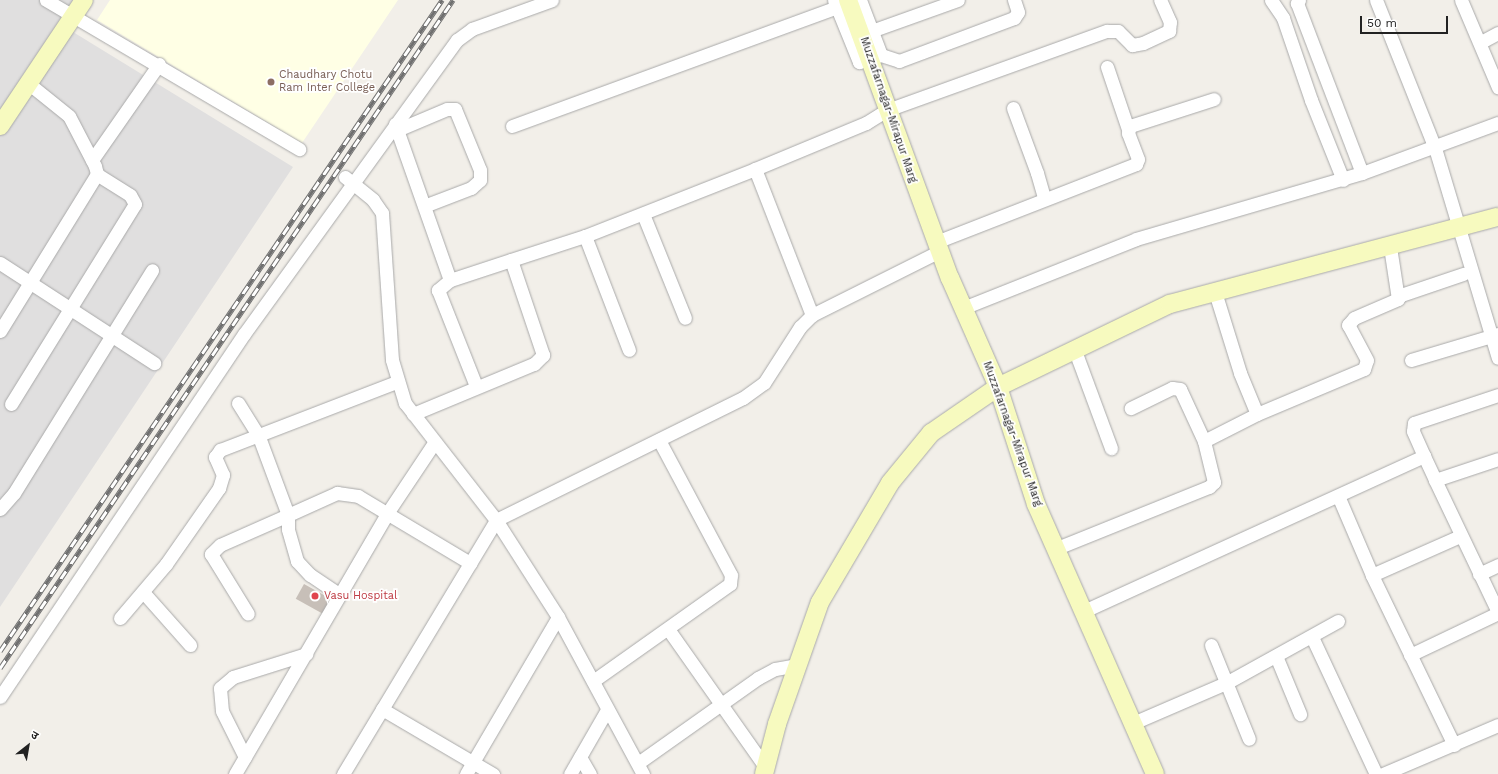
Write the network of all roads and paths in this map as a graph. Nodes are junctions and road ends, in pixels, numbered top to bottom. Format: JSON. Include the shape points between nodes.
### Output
{"nodes":[{"id":1,"x":46,"y":0,"type":"edge"},
{"id":2,"x":84,"y":0,"type":"edge"},
{"id":3,"x":552,"y":0,"type":"edge"},
{"id":4,"x":860,"y":0,"type":"edge"},
{"id":5,"x":958,"y":0,"type":"edge"},
{"id":6,"x":1014,"y":0,"type":"edge"},
{"id":7,"x":1160,"y":0,"type":"edge"},
{"id":8,"x":1271,"y":0,"type":"edge"},
{"id":9,"x":1299,"y":0,"type":"edge"},
{"id":10,"x":1376,"y":0,"type":"edge"},
{"id":11,"x":1461,"y":0,"type":"edge"},
{"id":12,"x":840,"y":2,"type":"edge"},
{"id":13,"x":69,"y":9,"type":"edge"},
{"id":14,"x":874,"y":30,"type":"junction"},
{"id":15,"x":1498,"y":33,"type":"edge"},
{"id":16,"x":1481,"y":42,"type":"junction"},
{"id":17,"x":876,"y":56,"type":"junction"},
{"id":18,"x":158,"y":64,"type":"junction"},
{"id":19,"x":1107,"y":67,"type":"dead end"},
{"id":20,"x":28,"y":83,"type":"junction"},
{"id":21,"x":1498,"y":87,"type":"edge"},
{"id":22,"x":1214,"y":99,"type":"dead end"},
{"id":23,"x":0,"y":104,"type":"edge"},
{"id":24,"x":1012,"y":108,"type":"dead end"},
{"id":25,"x":887,"y":110,"type":"junction"},
{"id":26,"x":1498,"y":123,"type":"edge"},
{"id":27,"x":0,"y":126,"type":"edge"},
{"id":28,"x":512,"y":126,"type":"dead end"},
{"id":29,"x":396,"y":127,"type":"junction"},
{"id":30,"x":1128,"y":129,"type":"junction"},
{"id":31,"x":83,"y":143,"type":"junction"},
{"id":32,"x":105,"y":143,"type":"junction"},
{"id":33,"x":1435,"y":148,"type":"junction"},
{"id":34,"x":299,"y":149,"type":"dead end"},
{"id":35,"x":92,"y":160,"type":"junction"},
{"id":36,"x":755,"y":169,"type":"junction"},
{"id":37,"x":97,"y":174,"type":"junction"},
{"id":38,"x":1362,"y":174,"type":"junction"},
{"id":39,"x":349,"y":180,"type":"junction"},
{"id":40,"x":1342,"y":180,"type":"junction"},
{"id":41,"x":1044,"y":198,"type":"junction"},
{"id":42,"x":424,"y":206,"type":"junction"},
{"id":43,"x":643,"y":214,"type":"junction"},
{"id":44,"x":1498,"y":217,"type":"edge"},
{"id":45,"x":1458,"y":226,"type":"junction"},
{"id":46,"x":585,"y":236,"type":"junction"},
{"id":47,"x":938,"y":247,"type":"junction"},
{"id":48,"x":1390,"y":247,"type":"junction"},
{"id":49,"x":511,"y":260,"type":"junction"},
{"id":50,"x":0,"y":263,"type":"edge"},
{"id":51,"x":152,"y":270,"type":"dead end"},
{"id":52,"x":1463,"y":274,"type":"dead end"},
{"id":53,"x":450,"y":280,"type":"junction"},
{"id":54,"x":30,"y":284,"type":"junction"},
{"id":55,"x":1215,"y":292,"type":"junction"},
{"id":56,"x":1398,"y":296,"type":"junction"},
{"id":57,"x":963,"y":308,"type":"junction"},
{"id":58,"x":70,"y":310,"type":"junction"},
{"id":59,"x":812,"y":314,"type":"junction"},
{"id":60,"x":685,"y":318,"type":"dead end"},
{"id":61,"x":0,"y":331,"type":"edge"},
{"id":62,"x":1494,"y":335,"type":"edge"},
{"id":63,"x":111,"y":337,"type":"junction"},
{"id":64,"x":1074,"y":348,"type":"junction"},
{"id":65,"x":629,"y":350,"type":"dead end"},
{"id":66,"x":1498,"y":358,"type":"edge"},
{"id":67,"x":1411,"y":360,"type":"dead end"},
{"id":68,"x":154,"y":363,"type":"dead end"},
{"id":69,"x":396,"y":382,"type":"junction"},
{"id":70,"x":476,"y":386,"type":"junction"},
{"id":71,"x":998,"y":387,"type":"junction"},
{"id":72,"x":1498,"y":395,"type":"edge"},
{"id":73,"x":238,"y":403,"type":"dead end"},
{"id":74,"x":11,"y":404,"type":"dead end"},
{"id":75,"x":1131,"y":408,"type":"dead end"},
{"id":76,"x":413,"y":414,"type":"junction"},
{"id":77,"x":1257,"y":414,"type":"junction"},
{"id":78,"x":259,"y":437,"type":"junction"},
{"id":79,"x":659,"y":440,"type":"junction"},
{"id":80,"x":1204,"y":441,"type":"junction"},
{"id":81,"x":434,"y":443,"type":"junction"},
{"id":82,"x":1111,"y":448,"type":"dead end"},
{"id":83,"x":1424,"y":456,"type":"junction"},
{"id":84,"x":1498,"y":459,"type":"edge"},
{"id":85,"x":1435,"y":480,"type":"junction"},
{"id":86,"x":1339,"y":498,"type":"junction"},
{"id":87,"x":0,"y":508,"type":"edge"},
{"id":88,"x":388,"y":512,"type":"junction"},
{"id":89,"x":288,"y":515,"type":"junction"},
{"id":90,"x":496,"y":520,"type":"junction"},
{"id":91,"x":1460,"y":536,"type":"junction"},
{"id":92,"x":1056,"y":548,"type":"junction"},
{"id":93,"x":470,"y":563,"type":"junction"},
{"id":94,"x":1498,"y":565,"type":"edge"},
{"id":95,"x":1479,"y":574,"type":"junction"},
{"id":96,"x":1372,"y":575,"type":"junction"},
{"id":97,"x":143,"y":592,"type":"junction"},
{"id":98,"x":340,"y":595,"type":"junction"},
{"id":99,"x":1084,"y":611,"type":"junction"},
{"id":100,"x":1498,"y":613,"type":"edge"},
{"id":101,"x":248,"y":614,"type":"dead end"},
{"id":102,"x":558,"y":617,"type":"junction"},
{"id":103,"x":120,"y":618,"type":"dead end"},
{"id":104,"x":1338,"y":621,"type":"dead end"},
{"id":105,"x":668,"y":629,"type":"junction"},
{"id":106,"x":1312,"y":637,"type":"junction"},
{"id":107,"x":190,"y":645,"type":"dead end"},
{"id":108,"x":1211,"y":645,"type":"dead end"},
{"id":109,"x":306,"y":654,"type":"junction"},
{"id":110,"x":1410,"y":655,"type":"junction"},
{"id":111,"x":1276,"y":656,"type":"junction"},
{"id":112,"x":798,"y":665,"type":"junction"},
{"id":113,"x":593,"y":681,"type":"junction"},
{"id":114,"x":1226,"y":683,"type":"junction"},
{"id":115,"x":0,"y":698,"type":"edge"},
{"id":116,"x":721,"y":704,"type":"junction"},
{"id":117,"x":382,"y":709,"type":"junction"},
{"id":118,"x":607,"y":710,"type":"junction"},
{"id":119,"x":1300,"y":714,"type":"dead end"},
{"id":120,"x":1134,"y":723,"type":"junction"},
{"id":121,"x":1498,"y":725,"type":"edge"},
{"id":122,"x":1248,"y":739,"type":"dead end"},
{"id":123,"x":1454,"y":745,"type":"junction"},
{"id":124,"x":245,"y":757,"type":"junction"},
{"id":125,"x":580,"y":757,"type":"junction"},
{"id":126,"x":470,"y":768,"type":"edge"},
{"id":127,"x":640,"y":769,"type":"edge"},
{"id":128,"x":765,"y":771,"type":"edge"},
{"id":129,"x":235,"y":774,"type":"edge"},
{"id":130,"x":343,"y":774,"type":"edge"},
{"id":131,"x":493,"y":774,"type":"edge"},
{"id":132,"x":570,"y":774,"type":"edge"},
{"id":133,"x":590,"y":774,"type":"edge"},
{"id":134,"x":1155,"y":774,"type":"edge"},
{"id":135,"x":1376,"y":774,"type":"edge"},
{"id":136,"x":1383,"y":774,"type":"edge"}],
"edges":[{"from":1,"to":13,"type":"street"},
{"from":2,"to":13,"type":"main road"},
{"from":3,"to":29,"type":"street","via":[[465,33],[457,40]]},
{"from":4,"to":14,"type":"street"},
{"from":5,"to":14,"type":"street"},
{"from":6,"to":17,"type":"street","via":[[1018,12],[1014,18],[899,61]]},
{"from":7,"to":25,"type":"street","via":[[1170,22],[1169,31],[1143,43],[1132,45],[1118,32],[1107,32]]},
{"from":8,"to":40,"type":"street","via":[[1281,13],[1310,100]]},
{"from":9,"to":38,"type":"street","via":[[1297,3]]},
{"from":10,"to":33,"type":"street"},
{"from":11,"to":16,"type":"street"},
{"from":12,"to":17,"type":"main road","name":"Muzzafarnagar-Mirapur Marg"},
{"from":12,"to":28,"type":"street"},
{"from":13,"to":18,"type":"street"},
{"from":13,"to":20,"type":"main road"},
{"from":13,"to":23,"type":"main road"},
{"from":14,"to":17,"type":"street"},
{"from":15,"to":16,"type":"street"},
{"from":16,"to":21,"type":"street"},
{"from":17,"to":25,"type":"main road","name":"Muzzafarnagar-Mirapur Marg"},
{"from":18,"to":32,"type":"street"},
{"from":18,"to":34,"type":"street"},
{"from":19,"to":30,"type":"street"},
{"from":20,"to":27,"type":"main road"},
{"from":20,"to":31,"type":"street","via":[[61,107]]},
{"from":22,"to":30,"type":"street"},
{"from":24,"to":41,"type":"street"},
{"from":25,"to":36,"type":"street","via":[[866,123]]},
{"from":25,"to":47,"type":"main road","name":"Muzzafarnagar-Mirapur Marg"},
{"from":26,"to":33,"type":"street"},
{"from":29,"to":39,"type":"street"},
{"from":29,"to":42,"type":"street"},
{"from":29,"to":42,"type":"street","via":[[447,109],[455,109],[480,170],[480,180],[471,188]]},
{"from":30,"to":41,"type":"street","via":[[1137,164]]},
{"from":31,"to":32,"type":"street"},
{"from":31,"to":35,"type":"street"},
{"from":32,"to":35,"type":"street"},
{"from":33,"to":38,"type":"street"},
{"from":33,"to":45,"type":"street"},
{"from":35,"to":37,"type":"street"},
{"from":36,"to":43,"type":"street"},
{"from":36,"to":59,"type":"street"},
{"from":37,"to":54,"type":"street"},
{"from":37,"to":58,"type":"street","via":[[130,195],[135,202]]},
{"from":38,"to":40,"type":"street"},
{"from":39,"to":69,"type":"street","via":[[373,200],[383,217],[389,330]]},
{"from":39,"to":115,"type":"street"},
{"from":40,"to":57,"type":"street","via":[[1136,239]]},
{"from":41,"to":47,"type":"street"},
{"from":42,"to":53,"type":"street"},
{"from":43,"to":46,"type":"street"},
{"from":43,"to":60,"type":"street"},
{"from":44,"to":45,"type":"main road"},
{"from":45,"to":48,"type":"main road"},
{"from":45,"to":62,"type":"street"},
{"from":46,"to":49,"type":"street"},
{"from":46,"to":65,"type":"street"},
{"from":47,"to":57,"type":"main road","name":"Muzzafarnagar-Mirapur Marg"},
{"from":47,"to":59,"type":"street"},
{"from":48,"to":55,"type":"main road"},
{"from":48,"to":56,"type":"street"},
{"from":49,"to":53,"type":"street"},
{"from":49,"to":70,"type":"street","via":[[543,355],[534,364]]},
{"from":50,"to":54,"type":"street"},
{"from":51,"to":63,"type":"street"},
{"from":52,"to":56,"type":"street"},
{"from":53,"to":70,"type":"street","via":[[440,287],[439,293]]},
{"from":54,"to":58,"type":"street"},
{"from":54,"to":61,"type":"street"},
{"from":55,"to":64,"type":"main road","via":[[1170,304]]},
{"from":55,"to":77,"type":"street","via":[[1240,373]]},
{"from":56,"to":77,"type":"street","via":[[1395,301],[1350,321],[1349,328],[1367,360],[1364,369]]},
{"from":57,"to":71,"type":"main road","name":"Muzzafarnagar-Mirapur Marg"},
{"from":58,"to":63,"type":"street"},
{"from":58,"to":74,"type":"street"},
{"from":59,"to":79,"type":"street","via":[[760,386],[742,398]]},
{"from":62,"to":66,"type":"street"},
{"from":62,"to":67,"type":"street"},
{"from":63,"to":68,"type":"street"},
{"from":63,"to":87,"type":"street","via":[[14,493]]},
{"from":64,"to":71,"type":"main road"},
{"from":64,"to":82,"type":"street"},
{"from":69,"to":76,"type":"street"},
{"from":69,"to":78,"type":"street"},
{"from":70,"to":76,"type":"street"},
{"from":71,"to":92,"type":"main road","name":"Muzzafarnagar-Mirapur Marg","via":[[1036,504]]},
{"from":71,"to":112,"type":"main road","via":[[931,433],[890,483],[820,602]]},
{"from":72,"to":83,"type":"street","via":[[1414,423],[1414,431]]},
{"from":73,"to":78,"type":"street"},
{"from":75,"to":80,"type":"street","via":[[1172,388],[1180,389]]},
{"from":76,"to":81,"type":"street"},
{"from":77,"to":80,"type":"street"},
{"from":78,"to":89,"type":"street"},
{"from":78,"to":97,"type":"street","via":[[217,452],[215,456],[223,475],[221,484]]},
{"from":79,"to":90,"type":"street"},
{"from":79,"to":105,"type":"street","via":[[731,574],[728,587]]},
{"from":80,"to":92,"type":"street","via":[[1214,478],[1209,487]]},
{"from":81,"to":88,"type":"street"},
{"from":81,"to":90,"type":"street"},
{"from":83,"to":85,"type":"street"},
{"from":83,"to":86,"type":"street"},
{"from":84,"to":85,"type":"street"},
{"from":85,"to":91,"type":"street"},
{"from":86,"to":96,"type":"street"},
{"from":86,"to":99,"type":"street"},
{"from":88,"to":89,"type":"street","via":[[358,496],[342,492]]},
{"from":88,"to":93,"type":"street"},
{"from":88,"to":98,"type":"street"},
{"from":89,"to":98,"type":"street","via":[[290,542],[297,561],[310,575]]},
{"from":89,"to":101,"type":"street","via":[[220,545],[211,554]]},
{"from":90,"to":93,"type":"street"},
{"from":90,"to":102,"type":"street"},
{"from":91,"to":95,"type":"street"},
{"from":91,"to":96,"type":"street"},
{"from":92,"to":99,"type":"main road","name":"Muzzafarnagar-Mirapur Marg"},
{"from":93,"to":117,"type":"street"},
{"from":94,"to":95,"type":"street"},
{"from":95,"to":100,"type":"street"},
{"from":96,"to":110,"type":"street"},
{"from":97,"to":103,"type":"street"},
{"from":97,"to":107,"type":"street"},
{"from":98,"to":109,"type":"street"},
{"from":99,"to":120,"type":"main road","name":"Muzzafarnagar-Mirapur Marg"},
{"from":100,"to":110,"type":"street"},
{"from":102,"to":113,"type":"street"},
{"from":102,"to":126,"type":"street"},
{"from":104,"to":106,"type":"street"},
{"from":105,"to":113,"type":"street"},
{"from":105,"to":116,"type":"street"},
{"from":106,"to":111,"type":"street"},
{"from":106,"to":135,"type":"street"},
{"from":108,"to":114,"type":"street"},
{"from":109,"to":124,"type":"street"},
{"from":109,"to":124,"type":"street","via":[[233,677],[220,688],[222,711]]},
{"from":110,"to":123,"type":"street"},
{"from":111,"to":114,"type":"street"},
{"from":111,"to":119,"type":"street"},
{"from":112,"to":116,"type":"street","via":[[767,672]]},
{"from":112,"to":128,"type":"main road"},
{"from":113,"to":118,"type":"street"},
{"from":114,"to":120,"type":"street"},
{"from":114,"to":122,"type":"street"},
{"from":116,"to":127,"type":"street"},
{"from":116,"to":128,"type":"street"},
{"from":117,"to":126,"type":"street"},
{"from":117,"to":130,"type":"street"},
{"from":118,"to":125,"type":"street"},
{"from":118,"to":127,"type":"street"},
{"from":120,"to":134,"type":"main road","name":"Muzzafarnagar-Mirapur Marg"},
{"from":121,"to":123,"type":"street"},
{"from":123,"to":136,"type":"street"},
{"from":124,"to":129,"type":"street"},
{"from":125,"to":132,"type":"street"},
{"from":125,"to":133,"type":"street"},
{"from":126,"to":131,"type":"street"}]}
